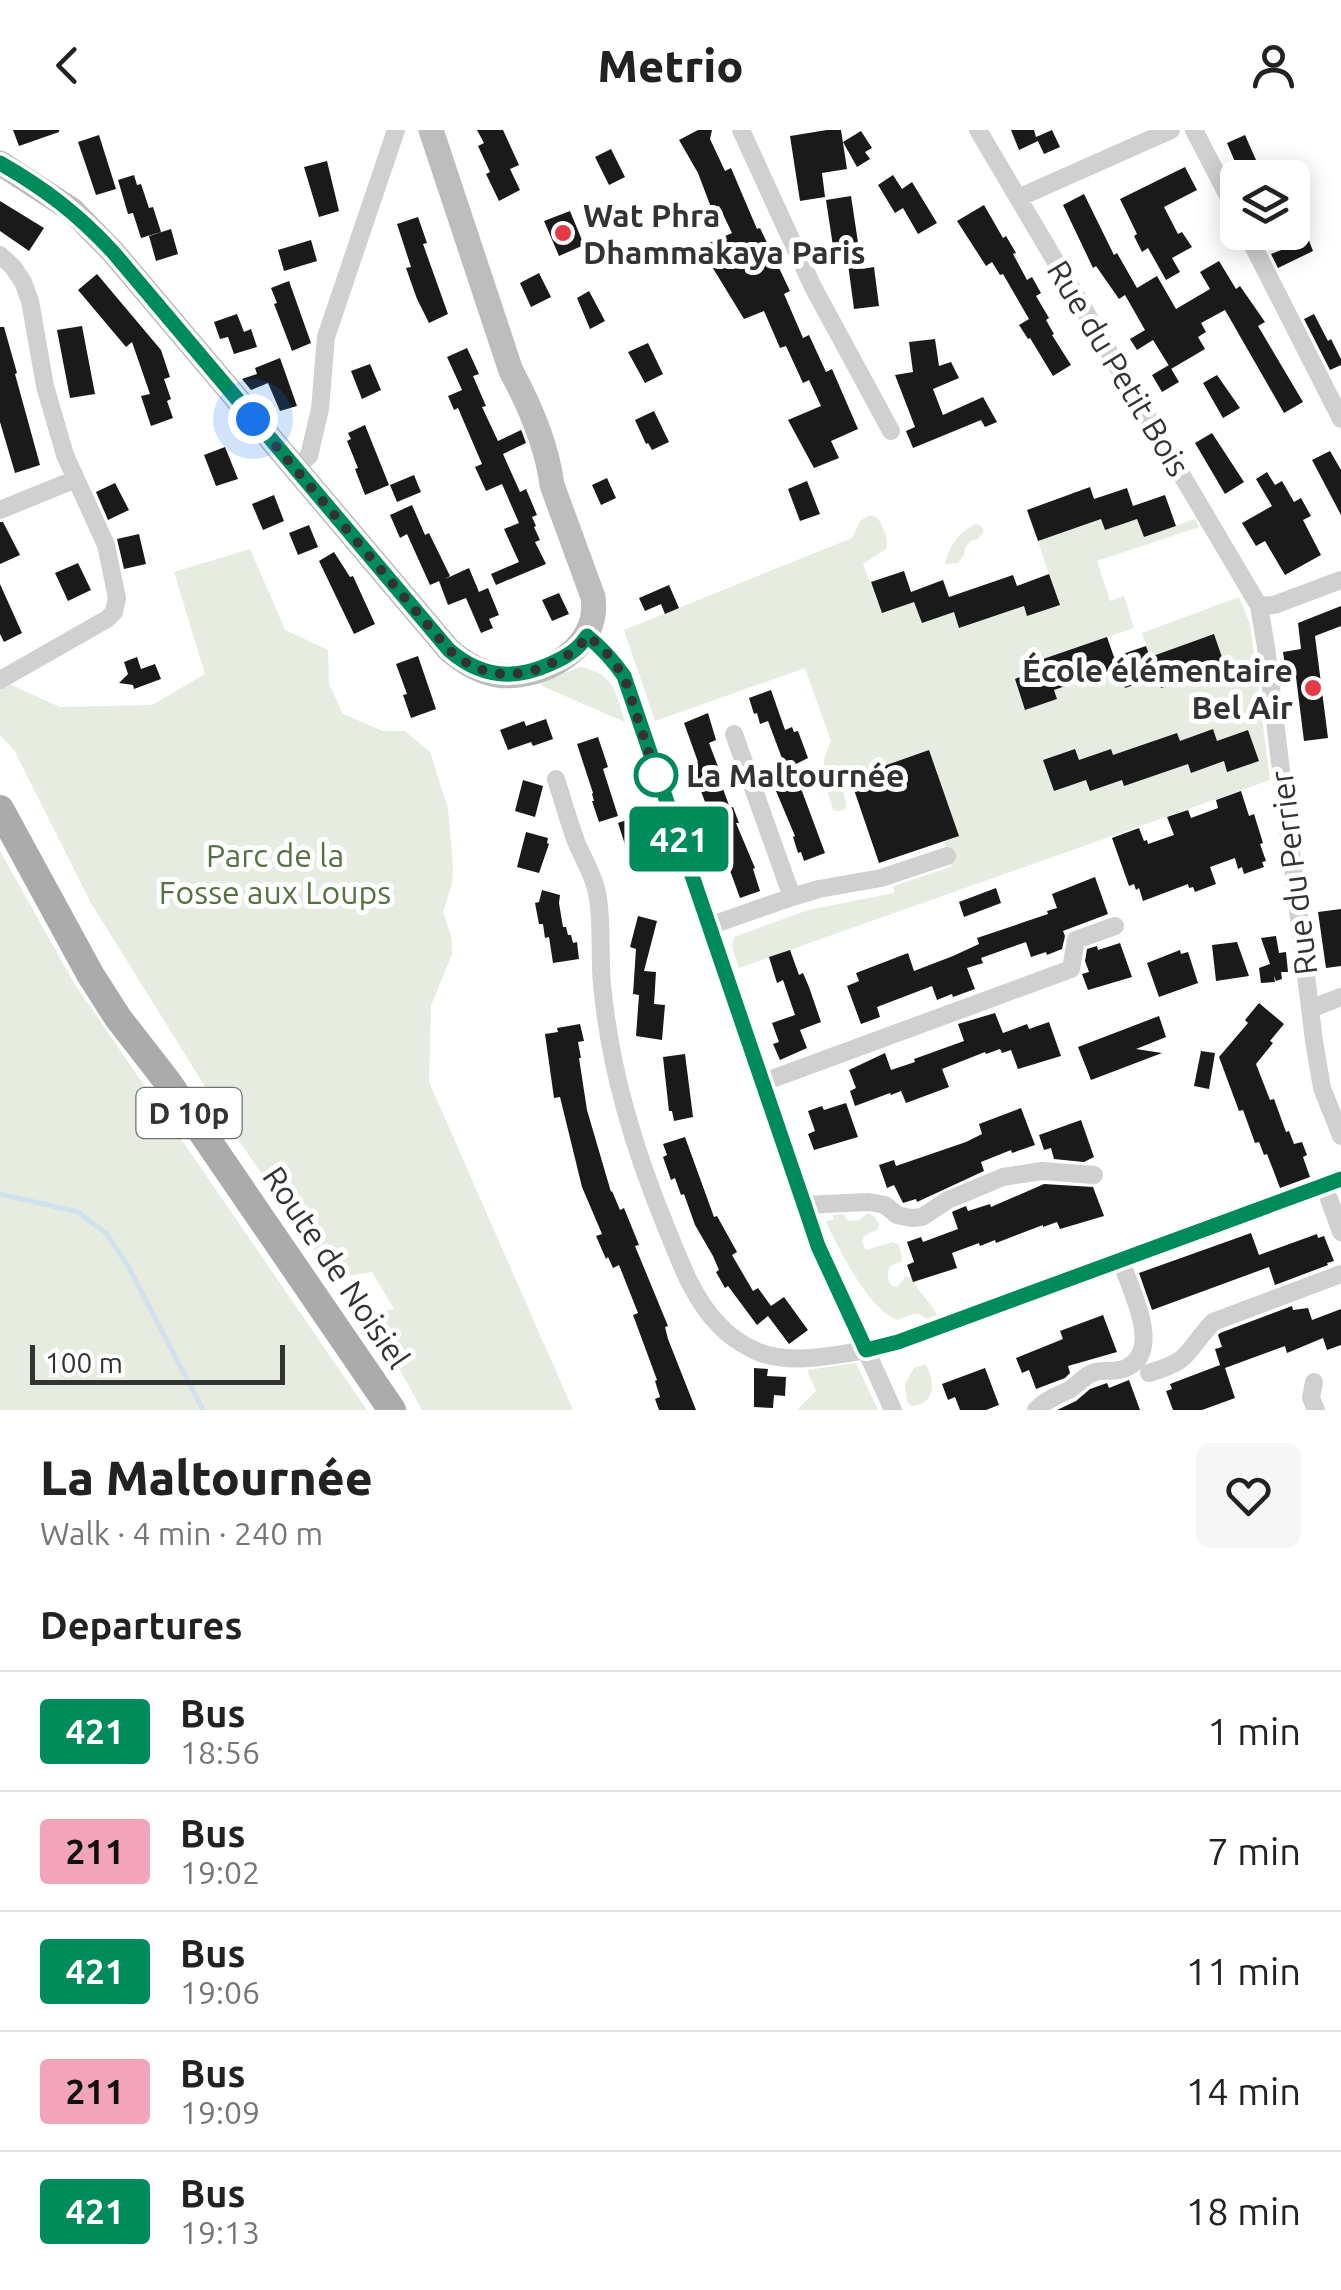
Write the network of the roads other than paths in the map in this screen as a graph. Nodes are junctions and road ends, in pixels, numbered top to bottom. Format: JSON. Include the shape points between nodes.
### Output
{"nodes":[{"id":1,"x":396,"y":130,"type":"edge"},
{"id":2,"x":431,"y":130,"type":"edge"},
{"id":3,"x":741,"y":130,"type":"edge"},
{"id":4,"x":978,"y":130,"type":"edge"},
{"id":5,"x":1171,"y":130,"type":"edge"},
{"id":6,"x":1194,"y":130,"type":"edge"},
{"id":7,"x":0,"y":163,"type":"edge"},
{"id":8,"x":1220,"y":180,"type":"edge"},
{"id":9,"x":1018,"y":198,"type":"junction"},
{"id":10,"x":1255,"y":250,"type":"edge"},
{"id":11,"x":0,"y":254,"type":"edge"},
{"id":12,"x":1341,"y":418,"type":"edge"},
{"id":13,"x":891,"y":431,"type":"dead end"},
{"id":14,"x":296,"y":467,"type":"junction"},
{"id":15,"x":76,"y":479,"type":"junction"},
{"id":16,"x":0,"y":510,"type":"edge"},
{"id":17,"x":1341,"y":580,"type":"edge"},
{"id":18,"x":1259,"y":606,"type":"junction"},
{"id":19,"x":587,"y":636,"type":"junction"},
{"id":20,"x":0,"y":680,"type":"edge"},
{"id":21,"x":734,"y":734,"type":"dead end"},
{"id":22,"x":556,"y":779,"type":"dead end"},
{"id":23,"x":0,"y":809,"type":"edge"},
{"id":24,"x":947,"y":856,"type":"dead end"},
{"id":25,"x":792,"y":897,"type":"junction"},
{"id":26,"x":709,"y":926,"type":"junction"},
{"id":27,"x":1115,"y":926,"type":"dead end"},
{"id":28,"x":1341,"y":998,"type":"edge"},
{"id":29,"x":1310,"y":1009,"type":"junction"},
{"id":30,"x":761,"y":1083,"type":"junction"},
{"id":31,"x":1341,"y":1136,"type":"edge"},
{"id":32,"x":1094,"y":1176,"type":"dead end"},
{"id":33,"x":1341,"y":1179,"type":"edge"},
{"id":34,"x":1329,"y":1199,"type":"dead end"},
{"id":35,"x":804,"y":1204,"type":"junction"},
{"id":36,"x":1341,"y":1232,"type":"edge"},
{"id":37,"x":1121,"y":1261,"type":"junction"},
{"id":38,"x":1341,"y":1274,"type":"edge"},
{"id":39,"x":866,"y":1350,"type":"junction"},
{"id":40,"x":1149,"y":1373,"type":"dead end"},
{"id":41,"x":1314,"y":1382,"type":"dead end"},
{"id":42,"x":392,"y":1410,"type":"edge"},
{"id":43,"x":894,"y":1410,"type":"edge"},
{"id":44,"x":1036,"y":1410,"type":"edge"},
{"id":45,"x":1316,"y":1410,"type":"edge"}],
"edges":[{"from":1,"to":14,"type":"street","via":[[326,337],[309,456]]},
{"from":2,"to":19,"type":"street","via":[[588,580],[595,608]]},
{"from":3,"to":13,"type":"street","via":[[812,287]]},
{"from":4,"to":9,"type":"street","name":"Rue du Petit Bois"},
{"from":5,"to":9,"type":"street"},
{"from":6,"to":8,"type":"street"},
{"from":7,"to":14,"type":"street","via":[[92,229]]},
{"from":9,"to":18,"type":"street","name":"Rue du Petit Bois"},
{"from":10,"to":12,"type":"street"},
{"from":11,"to":15,"type":"street","via":[[30,302],[45,386]]},
{"from":14,"to":19,"type":"street","via":[[449,650],[473,668],[524,674],[570,654]]},
{"from":15,"to":16,"type":"street"},
{"from":15,"to":20,"type":"street","via":[[106,546],[114,612]]},
{"from":17,"to":18,"type":"street"},
{"from":18,"to":29,"type":"street","name":"Rue du Perrier"},
{"from":19,"to":26,"type":"street","via":[[624,676]]},
{"from":21,"to":25,"type":"street"},
{"from":22,"to":39,"type":"street","via":[[598,895],[602,984],[620,1090],[693,1289],[720,1326],[761,1353],[780,1358]]},
{"from":23,"to":42,"type":"main road","name":"Route de Noisiel","number":"D 10p","via":[[118,1018]]},
{"from":24,"to":25,"type":"street"},
{"from":25,"to":26,"type":"street"},
{"from":26,"to":30,"type":"street"},
{"from":27,"to":30,"type":"street","via":[[1076,940],[1071,969]]},
{"from":28,"to":29,"type":"street"},
{"from":29,"to":31,"type":"street","name":"Rue du Perrier","via":[[1322,1088]]},
{"from":30,"to":35,"type":"street"},
{"from":32,"to":35,"type":"street","via":[[1042,1170],[1003,1177],[922,1217],[869,1202]]},
{"from":33,"to":37,"type":"street"},
{"from":34,"to":36,"type":"street"},
{"from":35,"to":39,"type":"street"},
{"from":37,"to":39,"type":"street"},
{"from":37,"to":44,"type":"street","via":[[1145,1330],[1137,1360],[1095,1372]]},
{"from":38,"to":40,"type":"street","via":[[1213,1322],[1182,1361]]},
{"from":39,"to":43,"type":"street"},
{"from":41,"to":45,"type":"street"}]}
